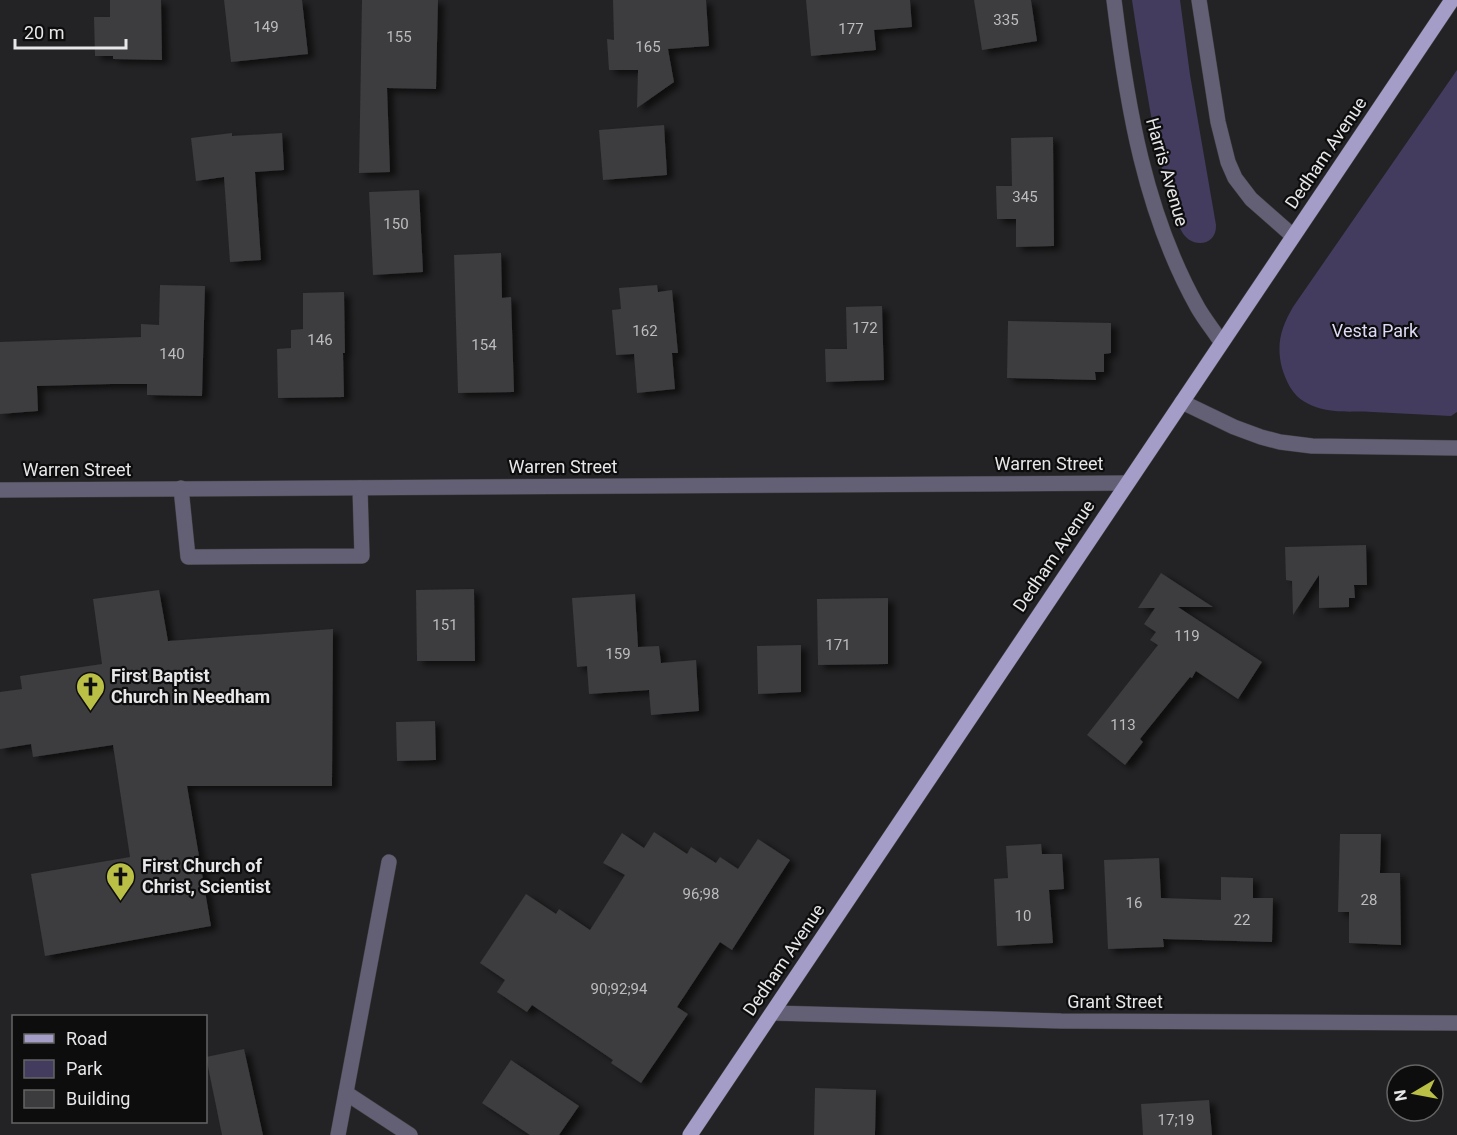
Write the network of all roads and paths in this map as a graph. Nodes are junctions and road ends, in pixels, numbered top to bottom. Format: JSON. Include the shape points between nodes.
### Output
{"nodes":[{"id":1,"x":1113,"y":0,"type":"edge"},
{"id":2,"x":1199,"y":0,"type":"edge"},
{"id":3,"x":1452,"y":0,"type":"edge"},
{"id":4,"x":1293,"y":236,"type":"junction"},
{"id":5,"x":1221,"y":342,"type":"junction"},
{"id":6,"x":1182,"y":402,"type":"junction"},
{"id":7,"x":1457,"y":448,"type":"edge"},
{"id":8,"x":1126,"y":483,"type":"junction"},
{"id":9,"x":181,"y":488,"type":"junction"},
{"id":10,"x":360,"y":488,"type":"junction"},
{"id":11,"x":0,"y":490,"type":"edge"},
{"id":12,"x":388,"y":862,"type":"dead end"},
{"id":13,"x":773,"y":1013,"type":"junction"},
{"id":14,"x":1457,"y":1023,"type":"edge"},
{"id":15,"x":346,"y":1093,"type":"junction"},
{"id":16,"x":338,"y":1135,"type":"edge"},
{"id":17,"x":410,"y":1135,"type":"edge"},
{"id":18,"x":690,"y":1135,"type":"edge"}],
"edges":[{"from":1,"to":5,"type":"street","name":"Harris Avenue","via":[[1128,104],[1149,191],[1188,288]]},
{"from":2,"to":4,"type":"street","via":[[1228,162],[1251,199]]},
{"from":3,"to":4,"type":"main road","name":"Dedham Avenue"},
{"from":4,"to":5,"type":"main road","name":"Dedham Avenue"},
{"from":5,"to":6,"type":"main road","name":"Dedham Avenue"},
{"from":6,"to":7,"type":"street","via":[[1234,428],[1280,442]]},
{"from":6,"to":8,"type":"main road","name":"Dedham Avenue"},
{"from":8,"to":10,"type":"street","name":"Warren Street"},
{"from":8,"to":13,"type":"main road","name":"Dedham Avenue"},
{"from":9,"to":10,"type":"street","name":"Warren Street"},
{"from":9,"to":10,"type":"street","via":[[188,557],[362,556]]},
{"from":9,"to":11,"type":"street","name":"Warren Street"},
{"from":12,"to":15,"type":"street"},
{"from":13,"to":14,"type":"street","name":"Grant Street","via":[[1061,1021]]},
{"from":13,"to":18,"type":"main road","name":"Dedham Avenue"},
{"from":15,"to":16,"type":"street"},
{"from":15,"to":17,"type":"street"}]}
